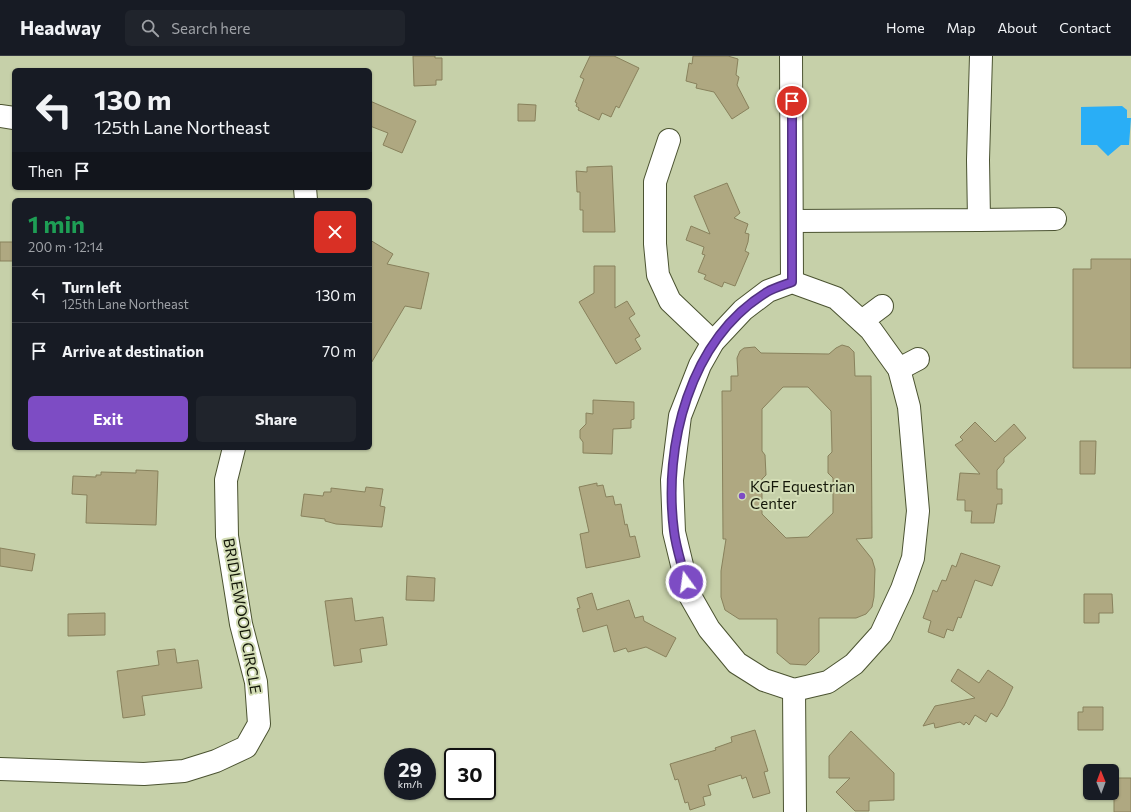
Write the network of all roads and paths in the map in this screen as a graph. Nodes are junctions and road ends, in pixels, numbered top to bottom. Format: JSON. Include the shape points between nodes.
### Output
{"nodes":[{"id":1,"x":791,"y":56,"type":"edge"},
{"id":2,"x":981,"y":56,"type":"edge"},
{"id":3,"x":0,"y":116,"type":"edge"},
{"id":4,"x":12,"y":118,"type":"edge"},
{"id":5,"x":669,"y":140,"type":"dead end"},
{"id":6,"x":1055,"y":219,"type":"dead end"},
{"id":7,"x":979,"y":220,"type":"junction"},
{"id":8,"x":792,"y":221,"type":"junction"},
{"id":9,"x":792,"y":282,"type":"junction"},
{"id":10,"x":882,"y":306,"type":"dead end"},
{"id":11,"x":862,"y":321,"type":"junction"},
{"id":12,"x":713,"y":342,"type":"junction"},
{"id":13,"x":918,"y":359,"type":"dead end"},
{"id":14,"x":898,"y":369,"type":"junction"},
{"id":15,"x":234,"y":450,"type":"edge"},
{"id":16,"x":794,"y":690,"type":"junction"},
{"id":17,"x":0,"y":769,"type":"edge"},
{"id":18,"x":795,"y":812,"type":"edge"}],
"edges":[{"from":1,"to":8,"type":"street"},
{"from":2,"to":7,"type":"street"},
{"from":3,"to":4,"type":"street"},
{"from":5,"to":12,"type":"street","via":[[655,182],[658,275],[670,301]]},
{"from":6,"to":7,"type":"street"},
{"from":7,"to":8,"type":"street"},
{"from":8,"to":9,"type":"street"},
{"from":9,"to":11,"type":"street","via":[[836,298]]},
{"from":9,"to":12,"type":"street","via":[[768,291],[743,310]]},
{"from":10,"to":11,"type":"street"},
{"from":11,"to":14,"type":"street"},
{"from":12,"to":16,"type":"street","via":[[700,365],[680,416],[672,480],[676,539],[689,594],[709,629],[738,663],[764,680]]},
{"from":13,"to":14,"type":"street"},
{"from":14,"to":16,"type":"street","via":[[909,407],[918,511],[913,558],[881,634],[854,664],[828,682]]},
{"from":15,"to":17,"type":"street","name":"BRIDLEWOOD CIRCLE","via":[[226,480],[227,536],[241,624],[256,682],[259,724],[246,747],[216,761],[176,772],[106,774]]},
{"from":16,"to":18,"type":"street"}]}
